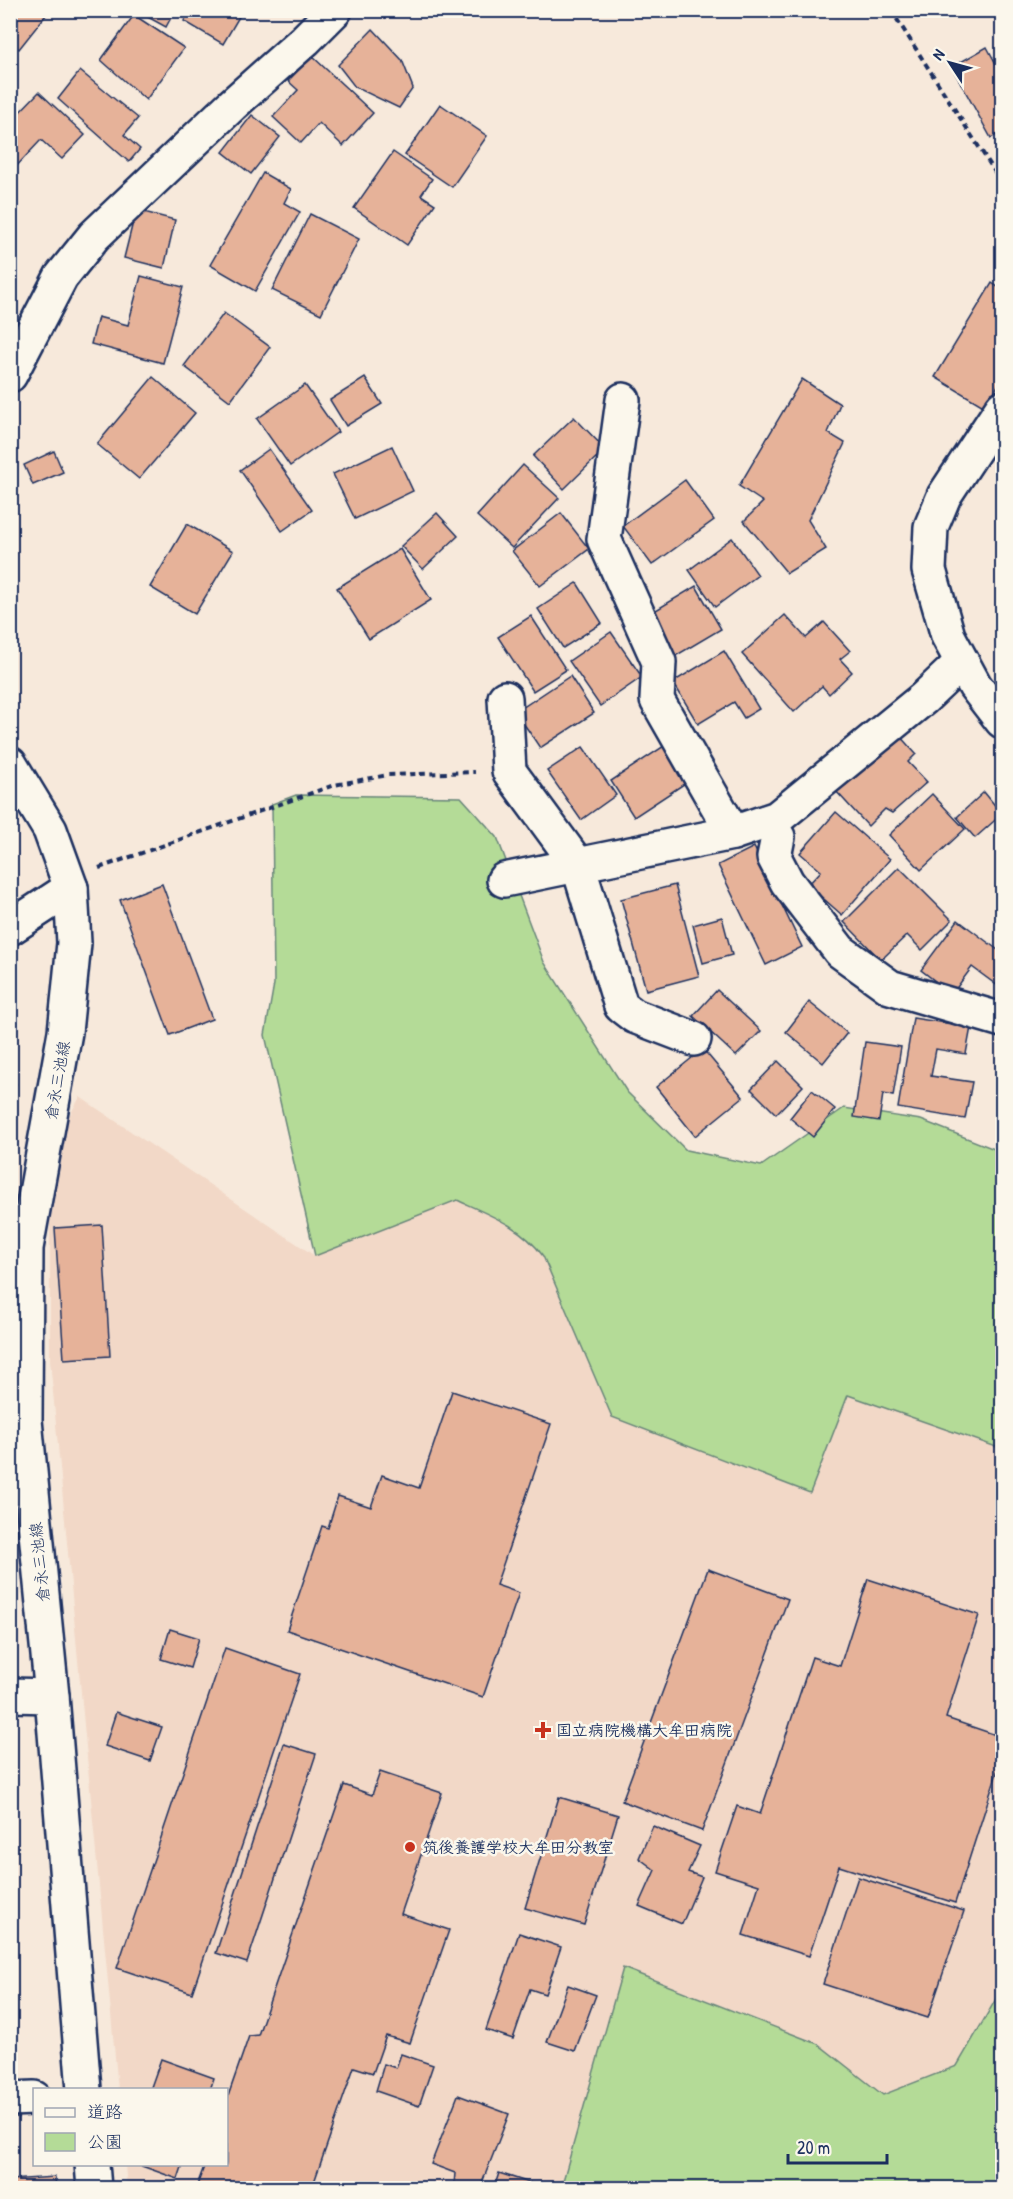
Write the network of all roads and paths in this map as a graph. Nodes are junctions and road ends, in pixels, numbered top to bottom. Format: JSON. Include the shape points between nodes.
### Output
{"nodes":[{"id":1,"x":335,"y":10,"type":"edge"},
{"id":2,"x":891,"y":10,"type":"edge"},
{"id":3,"x":1002,"y":183,"type":"edge"},
{"id":4,"x":10,"y":375,"type":"edge"},
{"id":5,"x":623,"y":400,"type":"dead end"},
{"id":6,"x":1002,"y":408,"type":"edge"},
{"id":7,"x":962,"y":662,"type":"junction"},
{"id":8,"x":505,"y":698,"type":"dead end"},
{"id":9,"x":1002,"y":721,"type":"edge"},
{"id":10,"x":10,"y":764,"type":"edge"},
{"id":11,"x":509,"y":771,"type":"junction"},
{"id":12,"x":734,"y":833,"type":"junction"},
{"id":13,"x":778,"y":837,"type":"dead end"},
{"id":14,"x":578,"y":865,"type":"junction"},
{"id":15,"x":504,"y":880,"type":"dead end"},
{"id":16,"x":71,"y":888,"type":"junction"},
{"id":17,"x":10,"y":928,"type":"edge"},
{"id":18,"x":1002,"y":1020,"type":"edge"},
{"id":19,"x":694,"y":1039,"type":"dead end"},
{"id":20,"x":10,"y":1695,"type":"edge"},
{"id":21,"x":52,"y":1696,"type":"junction"},
{"id":22,"x":84,"y":2088,"type":"edge"},
{"id":23,"x":33,"y":2098,"type":"edge"},
{"id":24,"x":10,"y":2099,"type":"edge"},
{"id":25,"x":92,"y":2166,"type":"edge"},
{"id":26,"x":94,"y":2188,"type":"edge"}],
"edges":[{"from":1,"to":4,"type":"street","via":[[94,236],[61,277]]},
{"from":2,"to":3,"type":"path"},
{"from":5,"to":12,"type":"street","via":[[604,539],[659,662],[657,700]]},
{"from":6,"to":7,"type":"street","via":[[944,496],[931,527],[929,570],[948,636]]},
{"from":7,"to":9,"type":"street"},
{"from":7,"to":12,"type":"street","via":[[924,698],[777,818]]},
{"from":8,"to":11,"type":"street"},
{"from":10,"to":16,"type":"street","name":"倉永三池線","via":[[50,830]]},
{"from":11,"to":14,"type":"street"},
{"from":11,"to":16,"type":"path","via":[[388,775],[334,785],[93,870]]},
{"from":12,"to":14,"type":"street"},
{"from":13,"to":18,"type":"street","via":[[774,857],[787,882],[840,951],[890,987]]},
{"from":14,"to":15,"type":"street"},
{"from":14,"to":19,"type":"street","via":[[621,1006],[634,1016]]},
{"from":16,"to":17,"type":"street"},
{"from":16,"to":21,"type":"street","name":"倉永三池線","via":[[74,943],[65,1032],[26,1248],[25,1420]]},
{"from":20,"to":21,"type":"street"},
{"from":21,"to":22,"type":"street","name":"倉永三池線"},
{"from":23,"to":24,"type":"street"},
{"from":25,"to":26,"type":"street"}]}
